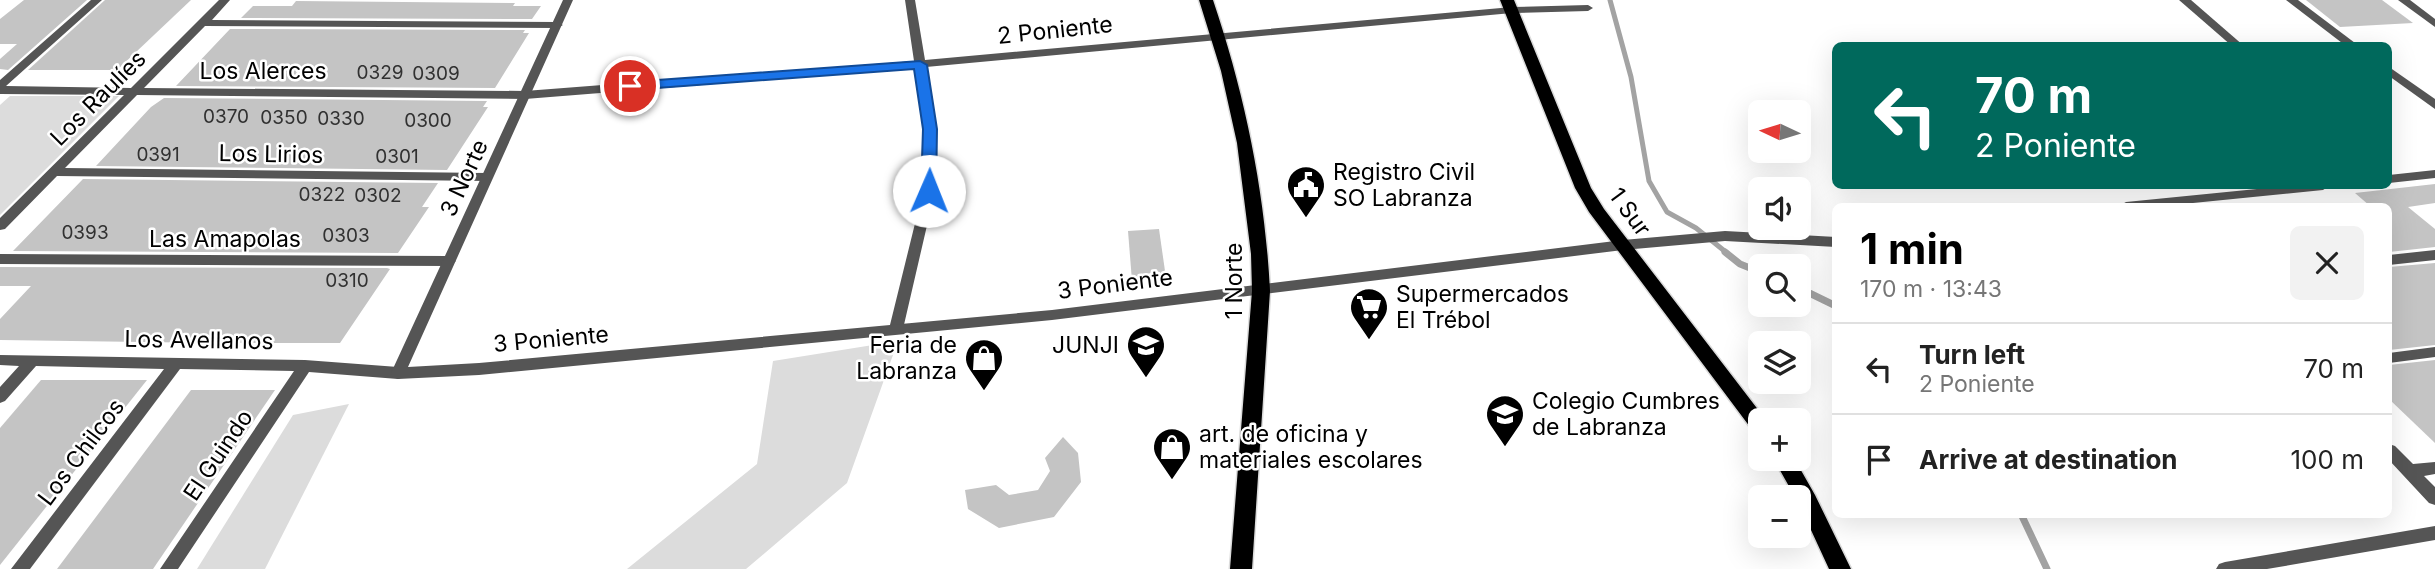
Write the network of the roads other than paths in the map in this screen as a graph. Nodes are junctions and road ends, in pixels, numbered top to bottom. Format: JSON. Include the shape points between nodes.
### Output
{"nodes":[{"id":1,"x":97,"y":0,"type":"edge"},
{"id":2,"x":225,"y":0,"type":"edge"},
{"id":3,"x":568,"y":0,"type":"edge"},
{"id":4,"x":910,"y":0,"type":"edge"},
{"id":5,"x":1206,"y":0,"type":"edge"},
{"id":6,"x":2184,"y":0,"type":"edge"},
{"id":7,"x":2291,"y":0,"type":"edge"},
{"id":8,"x":2403,"y":0,"type":"edge"},
{"id":9,"x":1509,"y":5,"type":"edge"},
{"id":10,"x":1588,"y":8,"type":"dead end"},
{"id":11,"x":202,"y":23,"type":"junction"},
{"id":12,"x":557,"y":24,"type":"junction"},
{"id":13,"x":2435,"y":24,"type":"edge"},
{"id":14,"x":1219,"y":36,"type":"junction"},
{"id":15,"x":2234,"y":42,"type":"edge"},
{"id":16,"x":2349,"y":42,"type":"edge"},
{"id":17,"x":920,"y":65,"type":"junction"},
{"id":18,"x":2392,"y":73,"type":"edge"},
{"id":19,"x":0,"y":88,"type":"edge"},
{"id":20,"x":134,"y":91,"type":"junction"},
{"id":21,"x":525,"y":94,"type":"junction"},
{"id":22,"x":2435,"y":104,"type":"edge"},
{"id":23,"x":54,"y":172,"type":"junction"},
{"id":24,"x":2435,"y":174,"type":"edge"},
{"id":25,"x":2392,"y":176,"type":"edge"},
{"id":26,"x":487,"y":177,"type":"junction"},
{"id":27,"x":2296,"y":189,"type":"edge"},
{"id":28,"x":2171,"y":203,"type":"edge"},
{"id":29,"x":0,"y":226,"type":"edge"},
{"id":30,"x":1832,"y":242,"type":"edge"},
{"id":31,"x":1623,"y":245,"type":"junction"},
{"id":32,"x":2435,"y":255,"type":"edge"},
{"id":33,"x":0,"y":259,"type":"edge"},
{"id":34,"x":2392,"y":260,"type":"edge"},
{"id":35,"x":449,"y":261,"type":"junction"},
{"id":36,"x":1261,"y":291,"type":"junction"},
{"id":37,"x":896,"y":329,"type":"junction"},
{"id":38,"x":2435,"y":352,"type":"edge"},
{"id":39,"x":2392,"y":358,"type":"edge"},
{"id":40,"x":0,"y":360,"type":"edge"},
{"id":41,"x":33,"y":360,"type":"junction"},
{"id":42,"x":177,"y":362,"type":"junction"},
{"id":43,"x":304,"y":366,"type":"junction"},
{"id":44,"x":398,"y":373,"type":"junction"},
{"id":45,"x":0,"y":397,"type":"edge"},
{"id":46,"x":1748,"y":410,"type":"edge"},
{"id":47,"x":2392,"y":453,"type":"edge"},
{"id":48,"x":2435,"y":468,"type":"edge"},
{"id":49,"x":1791,"y":471,"type":"edge"},
{"id":50,"x":2409,"y":471,"type":"junction"},
{"id":51,"x":2435,"y":498,"type":"edge"},
{"id":52,"x":2435,"y":533,"type":"edge"},
{"id":53,"x":20,"y":569,"type":"edge"},
{"id":54,"x":169,"y":569,"type":"edge"},
{"id":55,"x":1241,"y":569,"type":"edge"},
{"id":56,"x":1840,"y":569,"type":"edge"},
{"id":57,"x":2225,"y":569,"type":"edge"}],
"edges":[{"from":1,"to":19,"type":"street"},
{"from":2,"to":11,"type":"street","name":"Los Raulíes"},
{"from":3,"to":12,"type":"street","name":"3 Norte"},
{"from":4,"to":17,"type":"street"},
{"from":5,"to":14,"type":"main road","name":"1 Norte"},
{"from":6,"to":15,"type":"street"},
{"from":7,"to":16,"type":"street"},
{"from":8,"to":13,"type":"street"},
{"from":9,"to":10,"type":"street","name":"2 Poniente"},
{"from":9,"to":14,"type":"street","name":"2 Poniente"},
{"from":9,"to":31,"type":"main road","name":"1 Sur","via":[[1583,188]]},
{"from":11,"to":12,"type":"street"},
{"from":11,"to":20,"type":"street","name":"Los Raulíes"},
{"from":12,"to":21,"type":"street","name":"3 Norte"},
{"from":14,"to":17,"type":"street","name":"2 Poniente"},
{"from":14,"to":36,"type":"main road","name":"1 Norte","via":[[1250,173]]},
{"from":17,"to":21,"type":"street","name":"2 Poniente"},
{"from":17,"to":37,"type":"street","via":[[930,129],[929,191]]},
{"from":18,"to":22,"type":"street"},
{"from":19,"to":20,"type":"street","name":"Los Alerces"},
{"from":20,"to":21,"type":"street","name":"Los Alerces"},
{"from":20,"to":23,"type":"street","name":"Los Raulíes"},
{"from":21,"to":26,"type":"street","name":"3 Norte"},
{"from":23,"to":26,"type":"street","name":"Los Lirios"},
{"from":23,"to":29,"type":"street","name":"Los Raulíes"},
{"from":24,"to":25,"type":"street"},
{"from":26,"to":35,"type":"street","name":"3 Norte"},
{"from":27,"to":28,"type":"street"},
{"from":30,"to":31,"type":"street","name":"3 Poniente","via":[[1725,236]]},
{"from":31,"to":36,"type":"street","name":"3 Poniente"},
{"from":31,"to":46,"type":"main road","name":"1 Sur"},
{"from":32,"to":34,"type":"street"},
{"from":33,"to":35,"type":"street","name":"Las Amapolas"},
{"from":35,"to":44,"type":"street","name":"3 Norte"},
{"from":36,"to":37,"type":"street","name":"3 Poniente"},
{"from":36,"to":55,"type":"main road","name":"1 Norte"},
{"from":37,"to":44,"type":"street","name":"3 Poniente"},
{"from":38,"to":39,"type":"street"},
{"from":40,"to":41,"type":"street","name":"Los Avellanos"},
{"from":41,"to":42,"type":"street","name":"Los Avellanos"},
{"from":41,"to":45,"type":"street"},
{"from":42,"to":43,"type":"street","name":"Los Avellanos"},
{"from":42,"to":53,"type":"street","name":"Los Chilcos"},
{"from":43,"to":44,"type":"street","name":"Los Avellanos"},
{"from":43,"to":54,"type":"street","name":"El Guindo"},
{"from":47,"to":50,"type":"street"},
{"from":48,"to":50,"type":"street"},
{"from":49,"to":56,"type":"main road"},
{"from":50,"to":51,"type":"street"},
{"from":52,"to":57,"type":"street"}]}
